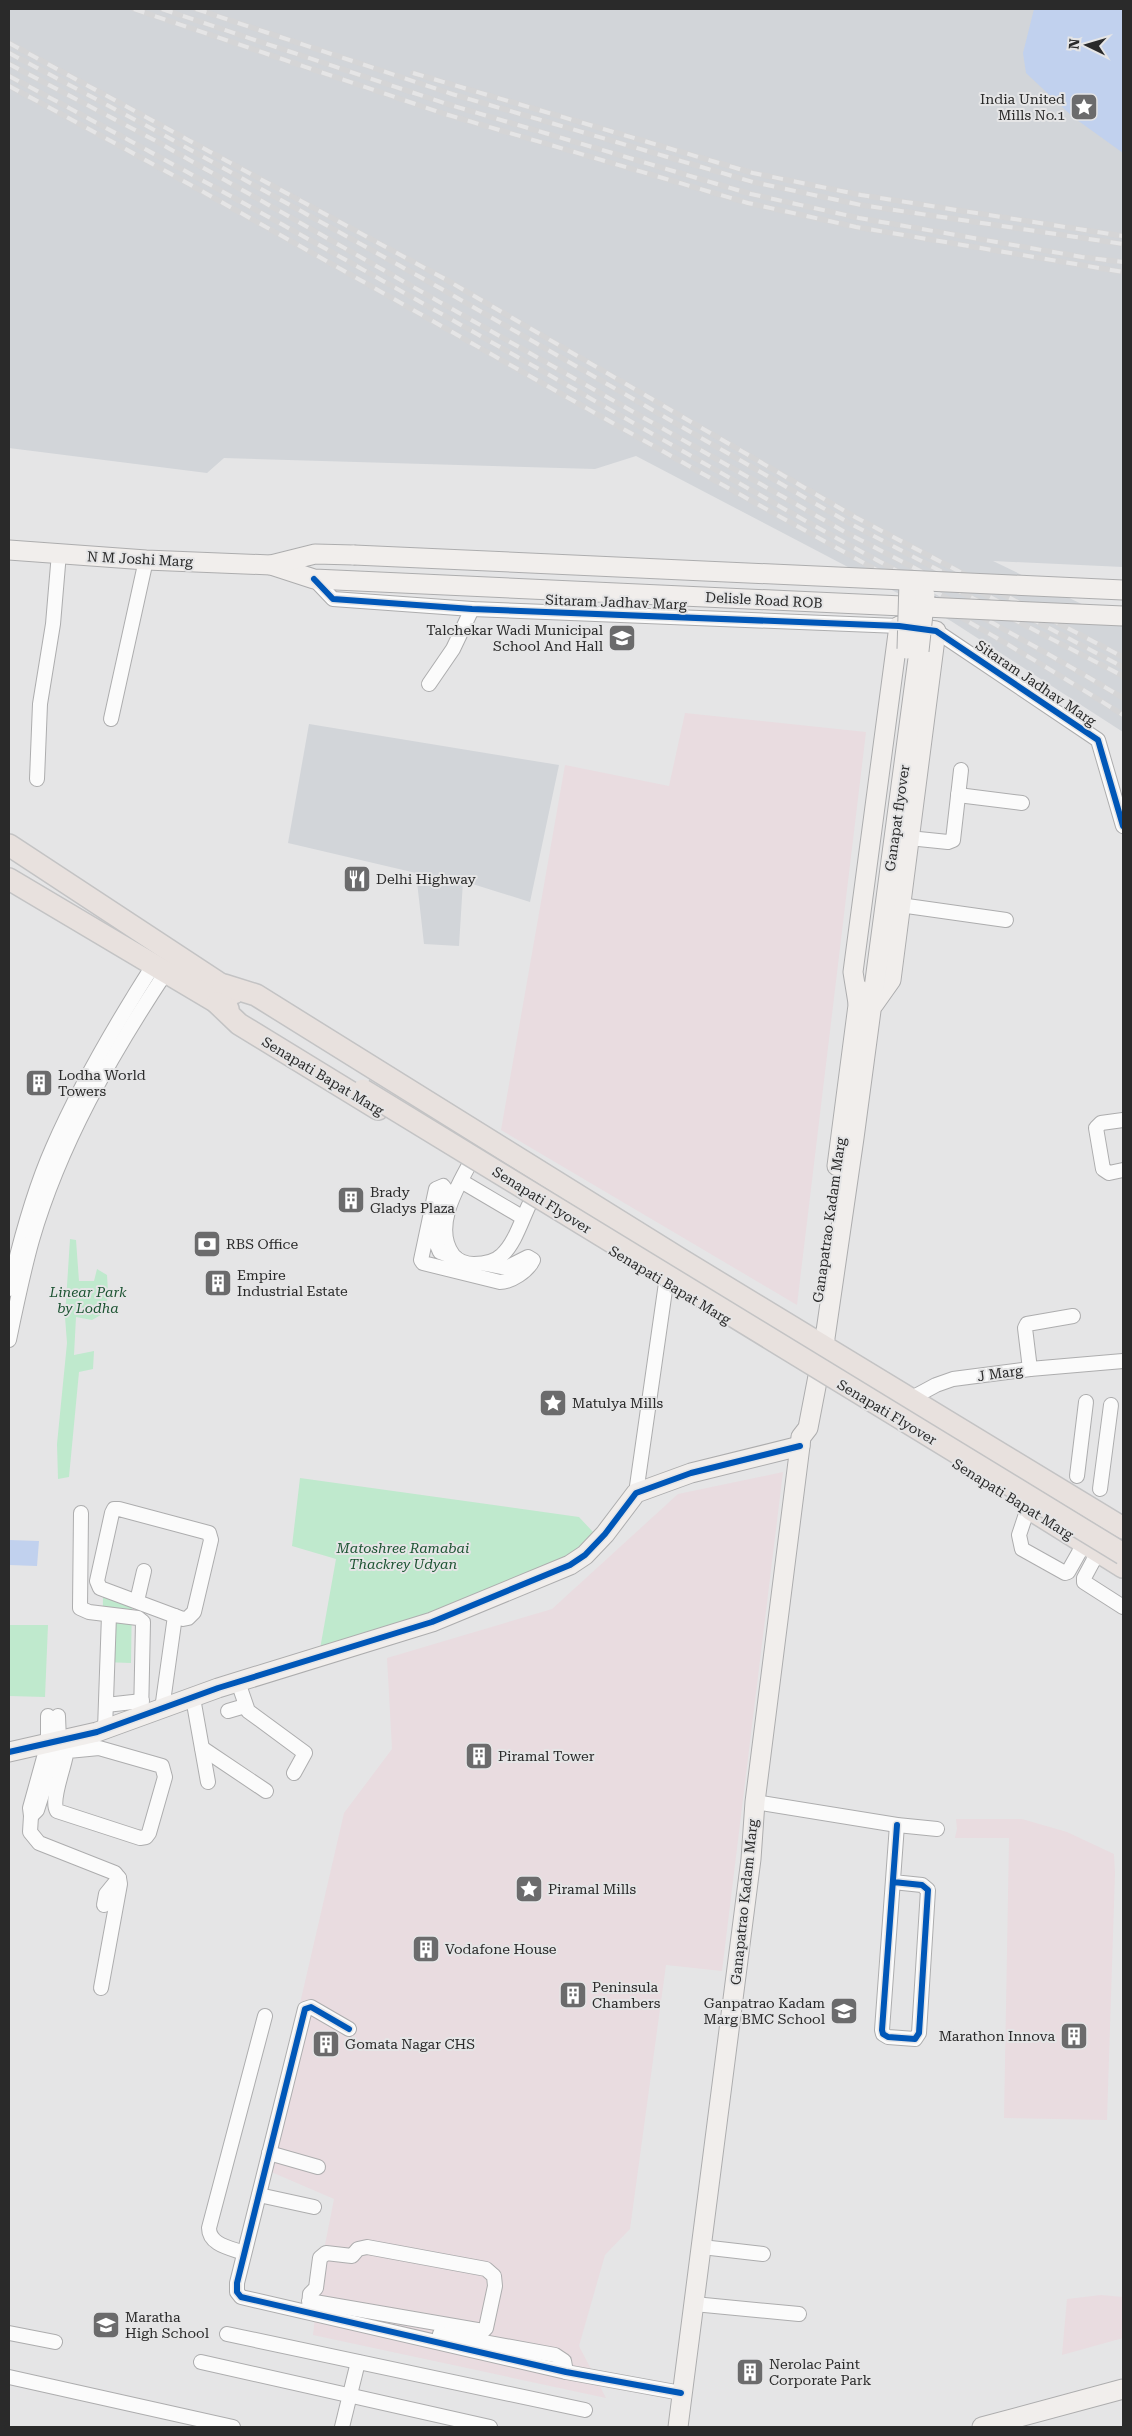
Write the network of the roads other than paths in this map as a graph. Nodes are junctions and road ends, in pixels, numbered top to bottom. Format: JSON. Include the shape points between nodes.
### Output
{"nodes":[{"id":1,"x":9,"y":550,"type":"edge"},
{"id":2,"x":58,"y":553,"type":"junction"},
{"id":3,"x":315,"y":554,"type":"junction"},
{"id":4,"x":146,"y":560,"type":"junction"},
{"id":5,"x":270,"y":565,"type":"junction"},
{"id":6,"x":314,"y":579,"type":"junction"},
{"id":7,"x":918,"y":581,"type":"junction"},
{"id":8,"x":1123,"y":590,"type":"edge"},
{"id":9,"x":917,"y":607,"type":"junction"},
{"id":10,"x":472,"y":608,"type":"junction"},
{"id":11,"x":1123,"y":616,"type":"edge"},
{"id":12,"x":899,"y":626,"type":"junction"},
{"id":13,"x":936,"y":631,"type":"junction"},
{"id":14,"x":429,"y":684,"type":"dead end"},
{"id":15,"x":111,"y":719,"type":"dead end"},
{"id":16,"x":961,"y":770,"type":"dead end"},
{"id":17,"x":37,"y":779,"type":"dead end"},
{"id":18,"x":958,"y":796,"type":"junction"},
{"id":19,"x":1022,"y":803,"type":"dead end"},
{"id":20,"x":1123,"y":826,"type":"edge"},
{"id":21,"x":909,"y":838,"type":"junction"},
{"id":22,"x":13,"y":864,"type":"edge"},
{"id":23,"x":900,"y":905,"type":"junction"},
{"id":24,"x":1006,"y":920,"type":"dead end"},
{"id":25,"x":160,"y":968,"type":"junction"},
{"id":26,"x":220,"y":994,"type":"junction"},
{"id":27,"x":133,"y":996,"type":"junction"},
{"id":28,"x":145,"y":1005,"type":"junction"},
{"id":29,"x":864,"y":1012,"type":"junction"},
{"id":30,"x":366,"y":1085,"type":"junction"},
{"id":31,"x":1123,"y":1120,"type":"edge"},
{"id":32,"x":68,"y":1128,"type":"junction"},
{"id":33,"x":1123,"y":1170,"type":"edge"},
{"id":34,"x":465,"y":1173,"type":"junction"},
{"id":35,"x":527,"y":1209,"type":"junction"},
{"id":36,"x":456,"y":1258,"type":"junction"},
{"id":37,"x":680,"y":1259,"type":"junction"},
{"id":38,"x":486,"y":1264,"type":"junction"},
{"id":39,"x":666,"y":1283,"type":"junction"},
{"id":40,"x":9,"y":1288,"type":"edge"},
{"id":41,"x":1072,"y":1316,"type":"dead end"},
{"id":42,"x":9,"y":1340,"type":"edge"},
{"id":43,"x":818,"y":1341,"type":"junction"},
{"id":44,"x":1123,"y":1361,"type":"edge"},
{"id":45,"x":1030,"y":1369,"type":"junction"},
{"id":46,"x":812,"y":1372,"type":"junction"},
{"id":47,"x":910,"y":1400,"type":"junction"},
{"id":48,"x":1086,"y":1402,"type":"dead end"},
{"id":49,"x":1111,"y":1405,"type":"dead end"},
{"id":50,"x":893,"y":1424,"type":"junction"},
{"id":51,"x":801,"y":1441,"type":"junction"},
{"id":52,"x":1077,"y":1476,"type":"dead end"},
{"id":53,"x":1100,"y":1489,"type":"dead end"},
{"id":54,"x":636,"y":1493,"type":"junction"},
{"id":55,"x":1028,"y":1508,"type":"junction"},
{"id":56,"x":81,"y":1513,"type":"dead end"},
{"id":57,"x":1123,"y":1527,"type":"edge"},
{"id":58,"x":1123,"y":1542,"type":"edge"},
{"id":59,"x":1087,"y":1549,"type":"junction"},
{"id":60,"x":1123,"y":1554,"type":"edge"},
{"id":61,"x":1123,"y":1567,"type":"edge"},
{"id":62,"x":144,"y":1571,"type":"dead end"},
{"id":63,"x":137,"y":1601,"type":"junction"},
{"id":64,"x":1123,"y":1607,"type":"edge"},
{"id":65,"x":109,"y":1615,"type":"junction"},
{"id":66,"x":175,"y":1616,"type":"junction"},
{"id":67,"x":238,"y":1682,"type":"junction"},
{"id":68,"x":193,"y":1698,"type":"junction"},
{"id":69,"x":106,"y":1705,"type":"junction"},
{"id":70,"x":245,"y":1706,"type":"junction"},
{"id":71,"x":142,"y":1708,"type":"junction"},
{"id":72,"x":162,"y":1709,"type":"junction"},
{"id":73,"x":228,"y":1711,"type":"dead end"},
{"id":74,"x":53,"y":1716,"type":"dead end"},
{"id":75,"x":100,"y":1737,"type":"junction"},
{"id":76,"x":61,"y":1744,"type":"junction"},
{"id":77,"x":202,"y":1748,"type":"junction"},
{"id":78,"x":9,"y":1752,"type":"edge"},
{"id":79,"x":294,"y":1773,"type":"dead end"},
{"id":80,"x":208,"y":1782,"type":"dead end"},
{"id":81,"x":266,"y":1791,"type":"dead end"},
{"id":82,"x":755,"y":1802,"type":"junction"},
{"id":83,"x":898,"y":1825,"type":"junction"},
{"id":84,"x":938,"y":1828,"type":"dead end"},
{"id":85,"x":119,"y":1878,"type":"junction"},
{"id":86,"x":893,"y":1882,"type":"junction"},
{"id":87,"x":104,"y":1905,"type":"dead end"},
{"id":88,"x":101,"y":1988,"type":"dead end"},
{"id":89,"x":265,"y":2016,"type":"dead end"},
{"id":90,"x":349,"y":2029,"type":"dead end"},
{"id":91,"x":269,"y":2153,"type":"junction"},
{"id":92,"x":318,"y":2167,"type":"dead end"},
{"id":93,"x":258,"y":2195,"type":"junction"},
{"id":94,"x":314,"y":2207,"type":"dead end"},
{"id":95,"x":702,"y":2247,"type":"junction"},
{"id":96,"x":244,"y":2253,"type":"junction"},
{"id":97,"x":763,"y":2254,"type":"dead end"},
{"id":98,"x":309,"y":2300,"type":"junction"},
{"id":99,"x":694,"y":2304,"type":"junction"},
{"id":100,"x":799,"y":2314,"type":"dead end"},
{"id":101,"x":9,"y":2333,"type":"edge"},
{"id":102,"x":227,"y":2334,"type":"dead end"},
{"id":103,"x":55,"y":2342,"type":"dead end"},
{"id":104,"x":201,"y":2362,"type":"dead end"},
{"id":105,"x":358,"y":2362,"type":"junction"},
{"id":106,"x":566,"y":2372,"type":"junction"},
{"id":107,"x":9,"y":2377,"type":"edge"},
{"id":108,"x":1123,"y":2389,"type":"edge"},
{"id":109,"x":681,"y":2393,"type":"junction"},
{"id":110,"x":350,"y":2395,"type":"junction"},
{"id":111,"x":585,"y":2410,"type":"dead end"},
{"id":112,"x":233,"y":2427,"type":"edge"},
{"id":113,"x":342,"y":2427,"type":"edge"},
{"id":114,"x":490,"y":2427,"type":"edge"},
{"id":115,"x":678,"y":2427,"type":"edge"},
{"id":116,"x":982,"y":2427,"type":"edge"}],
"edges":[{"from":1,"to":2,"type":"main road","name":"N M Joshi Marg"},
{"from":2,"to":4,"type":"main road","name":"N M Joshi Marg"},
{"from":2,"to":17,"type":"street","via":[[53,624],[40,704]]},
{"from":3,"to":5,"type":"main road","name":"Delisle Road ROB"},
{"from":3,"to":6,"type":"main road"},
{"from":3,"to":7,"type":"main road","name":"Delisle Road ROB","bridge":true},
{"from":4,"to":5,"type":"main road","name":"N M Joshi Marg"},
{"from":4,"to":15,"type":"street"},
{"from":5,"to":6,"type":"main road","name":"Delisle Road ROB"},
{"from":6,"to":9,"type":"main road","name":"Delisle Road ROB"},
{"from":6,"to":10,"type":"street","name":"Sitaram Jadhav Marg","via":[[333,599]]},
{"from":7,"to":8,"type":"main road","name":"Delisle Road ROB","bridge":true},
{"from":7,"to":9,"type":"main road","name":"Ganapat flyover","bridge":true},
{"from":9,"to":11,"type":"main road","name":"Delisle Road ROB","bridge":true},
{"from":9,"to":29,"type":"main road","name":"Ganapat flyover","bridge":true},
{"from":10,"to":12,"type":"street","name":"Sitaram Jadhav Marg"},
{"from":10,"to":14,"type":"street","via":[[453,649]]},
{"from":12,"to":13,"type":"main road"},
{"from":12,"to":29,"type":"main road","via":[[853,972]]},
{"from":13,"to":20,"type":"street","name":"Sitaram Jadhav Marg","via":[[1098,740]]},
{"from":13,"to":21,"type":"main road"},
{"from":16,"to":18,"type":"street"},
{"from":18,"to":19,"type":"street"},
{"from":18,"to":21,"type":"street","via":[[951,842]]},
{"from":21,"to":23,"type":"main road"},
{"from":22,"to":25,"type":"main road","via":[[40,896]]},
{"from":22,"to":26,"type":"main road"},
{"from":23,"to":24,"type":"street"},
{"from":23,"to":29,"type":"main road","via":[[891,980]]},
{"from":25,"to":26,"type":"main road"},
{"from":25,"to":27,"type":"street"},
{"from":25,"to":28,"type":"street"},
{"from":26,"to":30,"type":"main road","name":"Senapati Flyover","via":[[246,1018]]},
{"from":26,"to":34,"type":"main road","name":"Senapati Bapat Marg","via":[[238,1024]]},
{"from":26,"to":37,"type":"main road","name":"Senapati Bapat Marg","via":[[256,995]]},
{"from":27,"to":28,"type":"street"},
{"from":27,"to":32,"type":"street","via":[[103,1049]]},
{"from":28,"to":32,"type":"street"},
{"from":29,"to":43,"type":"main road","name":"Ganapatrao Kadam Marg"},
{"from":30,"to":58,"type":"main road","name":"Senapati Flyover"},
{"from":30,"to":60,"type":"main road","name":"Senapati Flyover","bridge":true},
{"from":31,"to":33,"type":"street","via":[[1101,1123],[1096,1128],[1103,1170],[1109,1173]]},
{"from":32,"to":40,"type":"street","via":[[52,1148],[21,1238]]},
{"from":32,"to":42,"type":"street","via":[[32,1240]]},
{"from":34,"to":35,"type":"main road","name":"Senapati Bapat Marg"},
{"from":34,"to":36,"type":"street","via":[[452,1198],[446,1224],[449,1249]]},
{"from":35,"to":38,"type":"street","via":[[502,1256]]},
{"from":35,"to":39,"type":"main road","name":"Senapati Bapat Marg"},
{"from":36,"to":38,"type":"street","via":[[467,1264]]},
{"from":36,"to":38,"type":"street","via":[[440,1252],[437,1245],[446,1190],[439,1186],[421,1260],[500,1282],[512,1279],[533,1260],[528,1257],[506,1268]]},
{"from":37,"to":39,"type":"street"},
{"from":37,"to":43,"type":"main road","name":"Senapati Bapat Marg"},
{"from":39,"to":46,"type":"main road","name":"Senapati Bapat Marg"},
{"from":39,"to":54,"type":"street"},
{"from":41,"to":45,"type":"street","via":[[1027,1324]]},
{"from":43,"to":46,"type":"main road","name":"Ganapatrao Kadam Marg"},
{"from":43,"to":47,"type":"main road","name":"Senapati Bapat Marg"},
{"from":44,"to":45,"type":"street","name":"J Marg"},
{"from":45,"to":47,"type":"street","name":"J Marg","via":[[952,1379]]},
{"from":46,"to":50,"type":"main road","name":"Senapati Bapat Marg"},
{"from":46,"to":51,"type":"main road","name":"Ganapatrao Kadam Marg","via":[[808,1428]]},
{"from":47,"to":50,"type":"street","name":"J Marg"},
{"from":47,"to":57,"type":"main road","name":"Senapati Bapat Marg"},
{"from":48,"to":52,"type":"street"},
{"from":49,"to":53,"type":"street"},
{"from":50,"to":55,"type":"main road","name":"Senapati Bapat Marg"},
{"from":51,"to":54,"type":"main road"},
{"from":51,"to":82,"type":"main road","name":"Ganapatrao Kadam Marg"},
{"from":54,"to":67,"type":"main road","via":[[585,1555],[555,1572],[432,1622]]},
{"from":55,"to":59,"type":"main road","name":"Senapati Bapat Marg"},
{"from":55,"to":59,"type":"street","via":[[1019,1535],[1022,1548],[1065,1573]]},
{"from":56,"to":65,"type":"street","via":[[80,1608]]},
{"from":59,"to":61,"type":"main road","name":"Senapati Bapat Marg"},
{"from":59,"to":64,"type":"street","via":[[1084,1582]]},
{"from":62,"to":63,"type":"street"},
{"from":63,"to":66,"type":"street"},
{"from":63,"to":66,"type":"street","via":[[100,1588],[97,1581],[114,1509],[209,1533],[211,1540],[194,1612],[188,1618]]},
{"from":65,"to":69,"type":"street"},
{"from":65,"to":71,"type":"street","via":[[138,1618],[143,1622]]},
{"from":66,"to":72,"type":"street"},
{"from":67,"to":68,"type":"main road"},
{"from":67,"to":70,"type":"street"},
{"from":68,"to":72,"type":"main road"},
{"from":68,"to":77,"type":"street"},
{"from":69,"to":71,"type":"street"},
{"from":69,"to":75,"type":"street"},
{"from":70,"to":73,"type":"street"},
{"from":70,"to":79,"type":"street","via":[[251,1715],[305,1753]]},
{"from":71,"to":72,"type":"main road"},
{"from":71,"to":75,"type":"main road"},
{"from":74,"to":76,"type":"street"},
{"from":75,"to":76,"type":"main road"},
{"from":75,"to":76,"type":"street","via":[[162,1766],[165,1777],[146,1837],[140,1838],[57,1811],[55,1802]]},
{"from":76,"to":78,"type":"main road"},
{"from":76,"to":85,"type":"street","via":[[37,1810],[31,1816],[30,1832],[38,1843],[115,1873]]},
{"from":77,"to":80,"type":"street"},
{"from":77,"to":81,"type":"street"},
{"from":82,"to":83,"type":"street"},
{"from":82,"to":95,"type":"main road","name":"Ganapatrao Kadam Marg","via":[[751,1859]]},
{"from":83,"to":84,"type":"street"},
{"from":83,"to":86,"type":"street"},
{"from":85,"to":87,"type":"street","via":[[106,1894]]},
{"from":85,"to":88,"type":"street"},
{"from":86,"to":86,"type":"street","via":[[882,2030],[885,2037],[915,2039],[919,2033],[928,1890],[922,1885]]},
{"from":89,"to":96,"type":"street","via":[[209,2228],[213,2241]]},
{"from":90,"to":91,"type":"street","via":[[311,2007],[305,2009]]},
{"from":91,"to":92,"type":"street"},
{"from":91,"to":93,"type":"street"},
{"from":93,"to":94,"type":"street"},
{"from":93,"to":96,"type":"street"},
{"from":95,"to":97,"type":"street"},
{"from":95,"to":99,"type":"main road","name":"Ganapatrao Kadam Marg"},
{"from":96,"to":106,"type":"street","via":[[237,2283],[241,2297]]},
{"from":98,"to":98,"type":"street","via":[[316,2288],[322,2255],[352,2256],[362,2247],[486,2269],[495,2281],[483,2331]]},
{"from":98,"to":106,"type":"street","via":[[313,2312],[555,2355],[564,2361]]},
{"from":99,"to":100,"type":"street"},
{"from":99,"to":109,"type":"main road","name":"Ganapatrao Kadam Marg"},
{"from":101,"to":103,"type":"street"},
{"from":102,"to":105,"type":"street"},
{"from":104,"to":110,"type":"street"},
{"from":105,"to":110,"type":"street"},
{"from":105,"to":111,"type":"street"},
{"from":106,"to":109,"type":"street"},
{"from":107,"to":112,"type":"street"},
{"from":108,"to":116,"type":"main road"},
{"from":109,"to":115,"type":"main road","name":"Ganapatrao Kadam Marg"},
{"from":110,"to":113,"type":"street"},
{"from":110,"to":114,"type":"street"}]}
